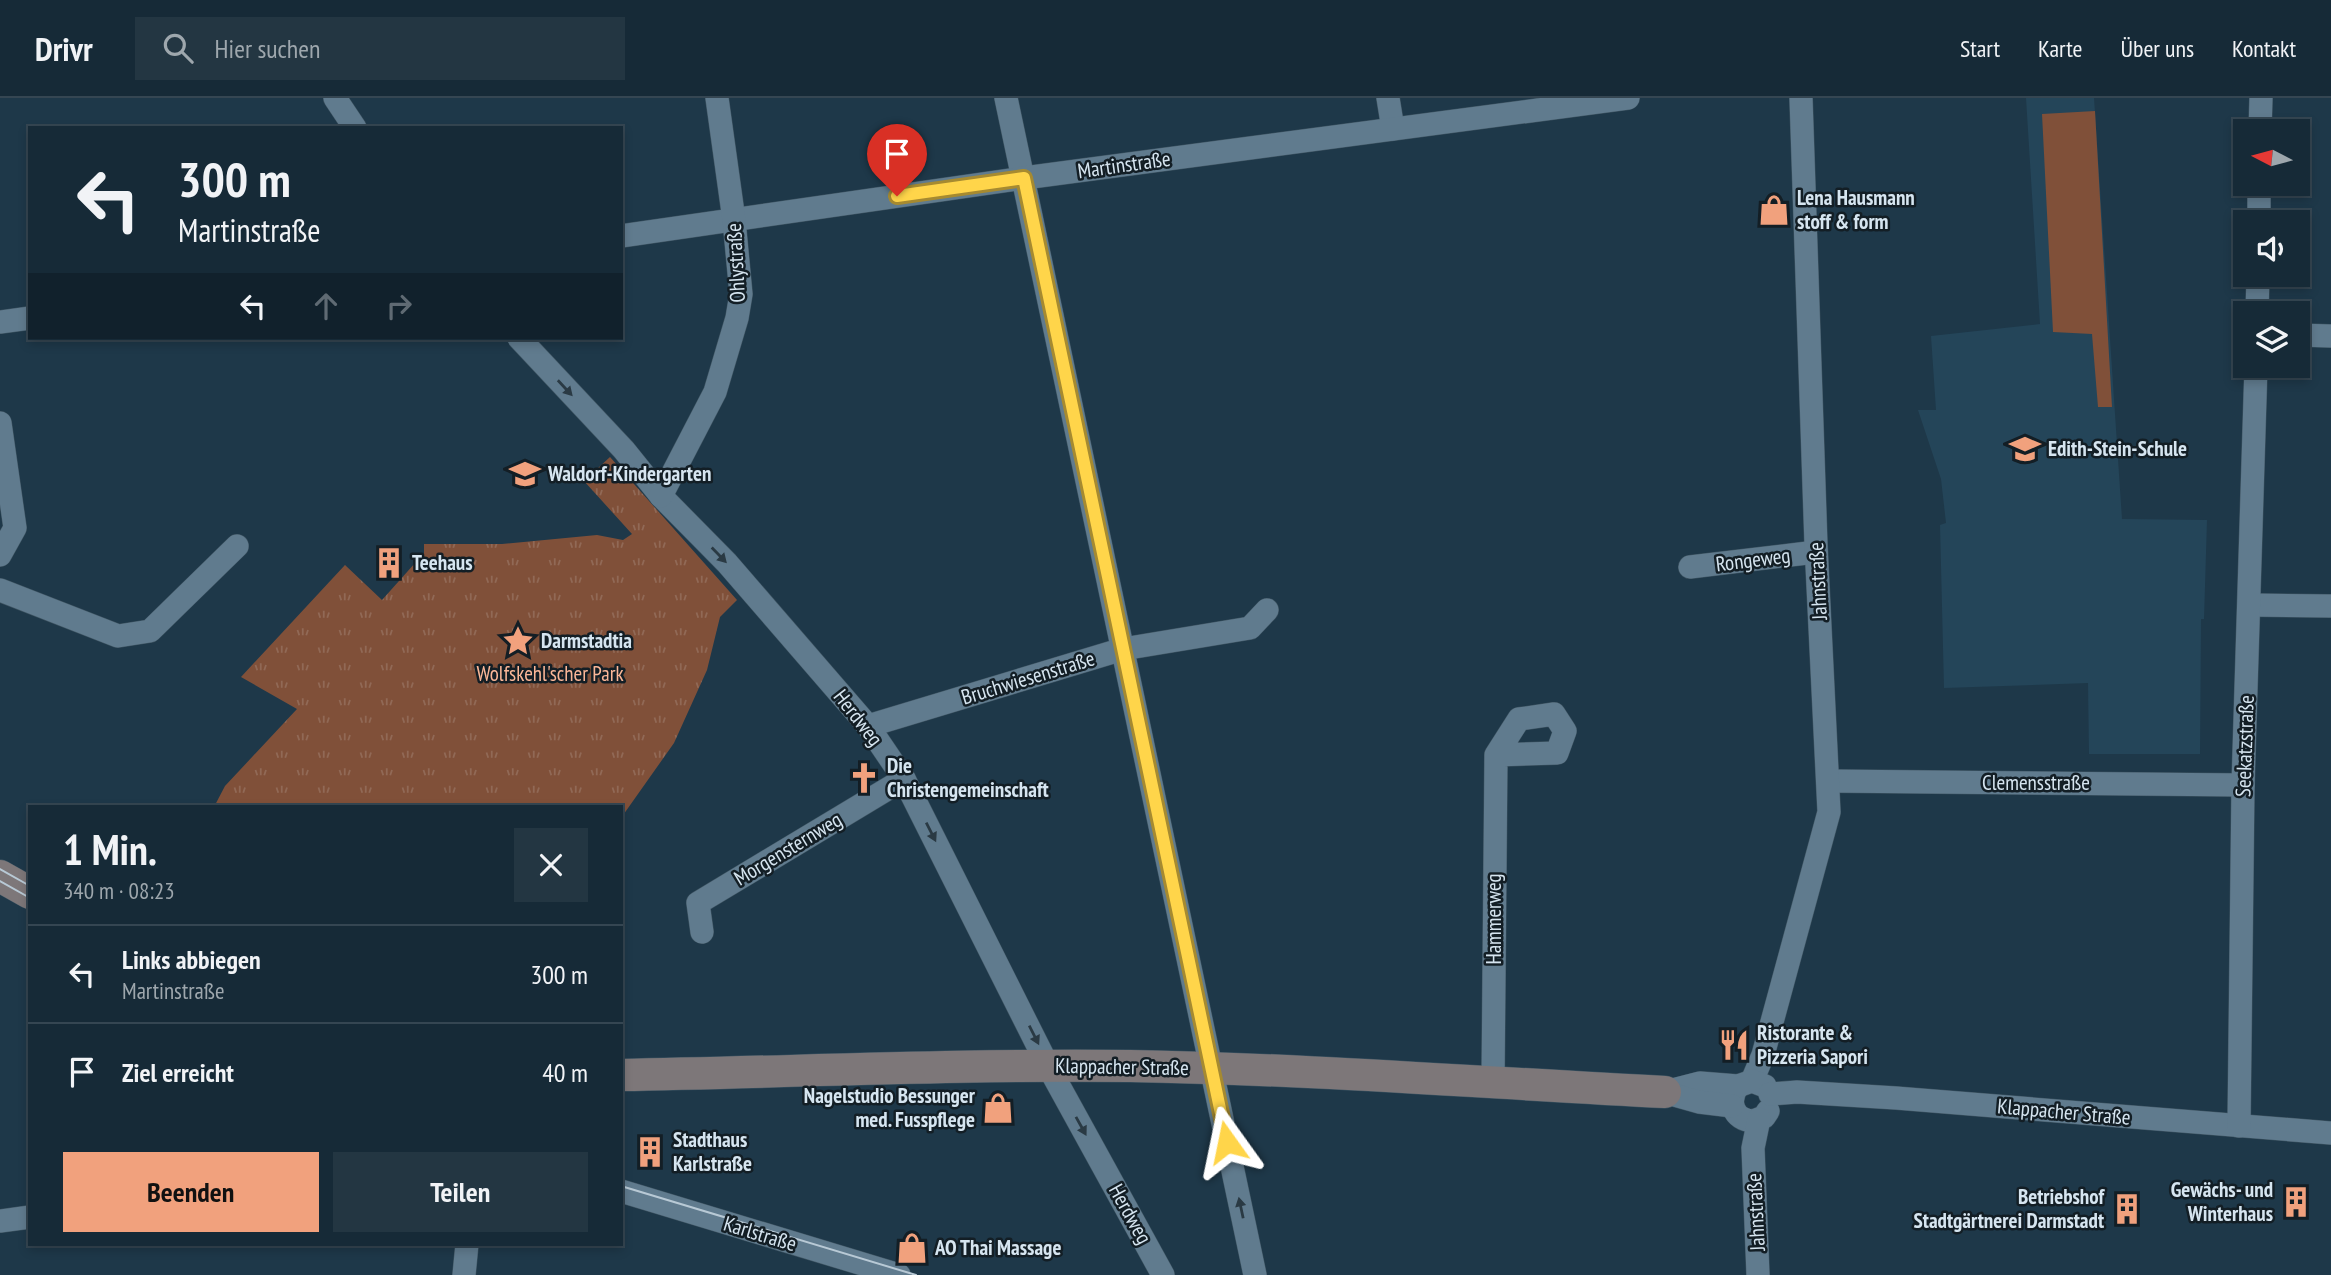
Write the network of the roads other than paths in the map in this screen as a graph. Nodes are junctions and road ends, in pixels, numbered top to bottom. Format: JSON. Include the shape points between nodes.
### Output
{"nodes":[{"id":1,"x":335,"y":98,"type":"edge"},
{"id":2,"x":717,"y":98,"type":"edge"},
{"id":3,"x":1006,"y":98,"type":"edge"},
{"id":4,"x":1388,"y":98,"type":"edge"},
{"id":5,"x":1628,"y":98,"type":"edge"},
{"id":6,"x":1801,"y":98,"type":"edge"},
{"id":7,"x":2261,"y":98,"type":"edge"},
{"id":8,"x":2260,"y":119,"type":"edge"},
{"id":9,"x":354,"y":126,"type":"edge"},
{"id":10,"x":1393,"y":129,"type":"junction"},
{"id":11,"x":1024,"y":178,"type":"junction"},
{"id":12,"x":734,"y":220,"type":"junction"},
{"id":13,"x":623,"y":236,"type":"edge"},
{"id":14,"x":28,"y":318,"type":"edge"},
{"id":15,"x":0,"y":322,"type":"edge"},
{"id":16,"x":2310,"y":335,"type":"edge"},
{"id":17,"x":2331,"y":336,"type":"edge"},
{"id":18,"x":521,"y":340,"type":"edge"},
{"id":19,"x":2256,"y":378,"type":"edge"},
{"id":20,"x":0,"y":424,"type":"edge"},
{"id":21,"x":661,"y":496,"type":"junction"},
{"id":22,"x":237,"y":546,"type":"dead end"},
{"id":23,"x":1816,"y":552,"type":"junction"},
{"id":24,"x":0,"y":555,"type":"edge"},
{"id":25,"x":1690,"y":568,"type":"dead end"},
{"id":26,"x":0,"y":590,"type":"edge"},
{"id":27,"x":2250,"y":605,"type":"junction"},
{"id":28,"x":2331,"y":606,"type":"edge"},
{"id":29,"x":1267,"y":610,"type":"dead end"},
{"id":30,"x":1123,"y":649,"type":"junction"},
{"id":31,"x":868,"y":726,"type":"junction"},
{"id":32,"x":1496,"y":755,"type":"dead end"},
{"id":33,"x":904,"y":779,"type":"junction"},
{"id":34,"x":1828,"y":781,"type":"junction"},
{"id":35,"x":2243,"y":785,"type":"junction"},
{"id":36,"x":0,"y":876,"type":"edge"},
{"id":37,"x":28,"y":892,"type":"edge"},
{"id":38,"x":702,"y":932,"type":"dead end"},
{"id":39,"x":1048,"y":1066,"type":"junction"},
{"id":40,"x":1212,"y":1068,"type":"junction"},
{"id":41,"x":623,"y":1075,"type":"edge"},
{"id":42,"x":1493,"y":1083,"type":"junction"},
{"id":43,"x":1665,"y":1092,"type":"joint"},
{"id":44,"x":1753,"y":1100,"type":"junction"},
{"id":45,"x":2239,"y":1126,"type":"junction"},
{"id":46,"x":2331,"y":1133,"type":"edge"},
{"id":47,"x":623,"y":1192,"type":"edge"},
{"id":48,"x":28,"y":1217,"type":"edge"},
{"id":49,"x":0,"y":1221,"type":"edge"},
{"id":50,"x":467,"y":1246,"type":"edge"},
{"id":51,"x":464,"y":1275,"type":"edge"},
{"id":52,"x":899,"y":1275,"type":"edge"},
{"id":53,"x":1163,"y":1275,"type":"edge"},
{"id":54,"x":1255,"y":1275,"type":"edge"},
{"id":55,"x":1758,"y":1275,"type":"edge"}],
"edges":[{"from":1,"to":9,"type":"street"},
{"from":2,"to":12,"type":"street","name":"Ohlystraße"},
{"from":3,"to":11,"type":"street"},
{"from":4,"to":10,"type":"street"},
{"from":5,"to":10,"type":"street","name":"Martinstraße"},
{"from":6,"to":23,"type":"street","name":"Jahnstraße"},
{"from":7,"to":8,"type":"street"},
{"from":10,"to":11,"type":"street","name":"Martinstraße"},
{"from":11,"to":12,"type":"street","name":"Martinstraße"},
{"from":11,"to":30,"type":"street"},
{"from":12,"to":13,"type":"street","name":"Martinstraße"},
{"from":12,"to":21,"type":"street","name":"Ohlystraße","via":[[741,294],[737,318],[715,392]]},
{"from":14,"to":15,"type":"street"},
{"from":16,"to":17,"type":"street"},
{"from":18,"to":21,"type":"street","name":"Herdweg","one_way":true},
{"from":19,"to":27,"type":"street","name":"Seekatzstraße"},
{"from":20,"to":24,"type":"street","via":[[15,528]]},
{"from":21,"to":31,"type":"street","name":"Herdweg","one_way":true,"via":[[727,563]]},
{"from":22,"to":26,"type":"street","via":[[150,631],[118,636]]},
{"from":23,"to":25,"type":"street","name":"Rongeweg"},
{"from":23,"to":34,"type":"street","name":"Jahnstraße"},
{"from":27,"to":28,"type":"street"},
{"from":27,"to":35,"type":"street","name":"Seekatzstraße"},
{"from":29,"to":30,"type":"street","name":"Bruchwiesenstraße","via":[[1250,628]]},
{"from":30,"to":31,"type":"street","name":"Bruchwiesenstraße"},
{"from":30,"to":40,"type":"street"},
{"from":31,"to":33,"type":"street","name":"Herdweg"},
{"from":32,"to":42,"type":"street","name":"Hammerweg"},
{"from":33,"to":38,"type":"street","name":"Morgensternweg","via":[[698,903]]},
{"from":33,"to":39,"type":"street","name":"Herdweg","one_way":true},
{"from":34,"to":35,"type":"street","name":"Clemensstraße"},
{"from":34,"to":44,"type":"street","name":"Jahnstraße","via":[[1829,811]]},
{"from":35,"to":45,"type":"street","name":"Seekatzstraße"},
{"from":36,"to":37,"type":"street"},
{"from":39,"to":40,"type":"street","name":"Klappacher Straße"},
{"from":39,"to":41,"type":"street","name":"Klappacher Straße"},
{"from":39,"to":53,"type":"street","name":"Herdweg","one_way":true},
{"from":40,"to":42,"type":"street","name":"Klappacher Straße"},
{"from":54,"to":40,"type":"street","one_way":true},
{"from":42,"to":43,"type":"street","name":"Klappacher Straße"},
{"from":43,"to":44,"type":"street","name":"Klappacher Straße","via":[[1700,1083]]},
{"from":44,"to":45,"type":"street","name":"Klappacher Straße","via":[[1797,1092]]},
{"from":44,"to":55,"type":"street","name":"Jahnstraße"},
{"from":45,"to":46,"type":"street","name":"Klappacher Straße"},
{"from":47,"to":52,"type":"street","name":"Karlstraße"},
{"from":48,"to":49,"type":"street"},
{"from":50,"to":51,"type":"street"}]}
